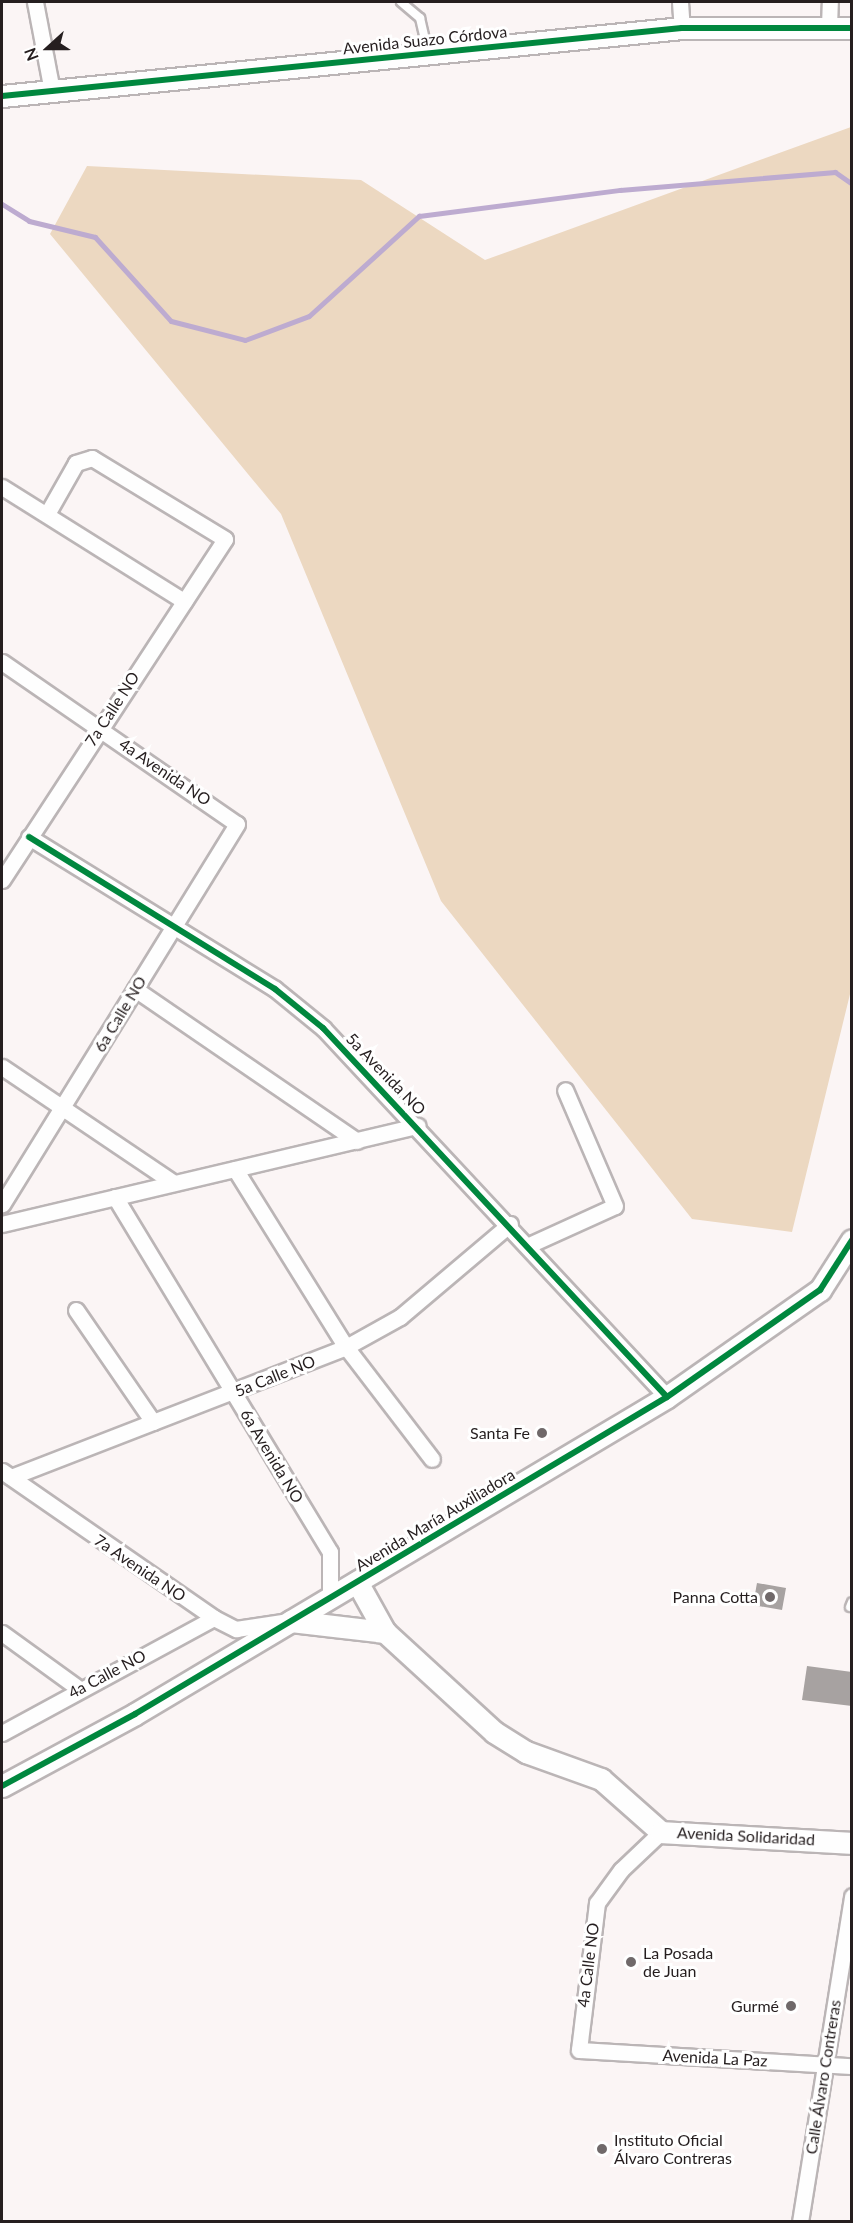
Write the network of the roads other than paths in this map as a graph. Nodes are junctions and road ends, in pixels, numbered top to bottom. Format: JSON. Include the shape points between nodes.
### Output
{"nodes":[{"id":1,"x":35,"y":2,"type":"edge"},
{"id":2,"x":401,"y":2,"type":"edge"},
{"id":3,"x":680,"y":2,"type":"edge"},
{"id":4,"x":830,"y":2,"type":"edge"},
{"id":5,"x":830,"y":26,"type":"junction"},
{"id":6,"x":682,"y":28,"type":"junction"},
{"id":7,"x":852,"y":28,"type":"edge"},
{"id":8,"x":429,"y":53,"type":"junction"},
{"id":9,"x":52,"y":91,"type":"junction"},
{"id":10,"x":2,"y":96,"type":"edge"},
{"id":11,"x":2,"y":487,"type":"edge"},
{"id":12,"x":47,"y":514,"type":"junction"},
{"id":13,"x":184,"y":601,"type":"junction"},
{"id":14,"x":2,"y":662,"type":"edge"},
{"id":15,"x":99,"y":728,"type":"junction"},
{"id":16,"x":237,"y":824,"type":"joint"},
{"id":17,"x":29,"y":837,"type":"junction"},
{"id":18,"x":4,"y":871,"type":"edge"},
{"id":19,"x":172,"y":927,"type":"junction"},
{"id":20,"x":135,"y":989,"type":"junction"},
{"id":21,"x":2,"y":1066,"type":"edge"},
{"id":22,"x":565,"y":1090,"type":"dead end"},
{"id":23,"x":64,"y":1108,"type":"junction"},
{"id":24,"x":418,"y":1126,"type":"junction"},
{"id":25,"x":357,"y":1141,"type":"junction"},
{"id":26,"x":236,"y":1169,"type":"junction"},
{"id":27,"x":174,"y":1183,"type":"junction"},
{"id":28,"x":115,"y":1197,"type":"junction"},
{"id":29,"x":2,"y":1204,"type":"edge"},
{"id":30,"x":2,"y":1224,"type":"edge"},
{"id":31,"x":510,"y":1224,"type":"junction"},
{"id":32,"x":852,"y":1240,"type":"edge"},
{"id":33,"x":529,"y":1245,"type":"junction"},
{"id":34,"x":76,"y":1310,"type":"dead end"},
{"id":35,"x":345,"y":1347,"type":"junction"},
{"id":36,"x":234,"y":1392,"type":"junction"},
{"id":37,"x":667,"y":1397,"type":"junction"},
{"id":38,"x":153,"y":1422,"type":"junction"},
{"id":39,"x":432,"y":1459,"type":"dead end"},
{"id":40,"x":6,"y":1474,"type":"edge"},
{"id":41,"x":357,"y":1582,"type":"junction"},
{"id":42,"x":330,"y":1597,"type":"junction"},
{"id":43,"x":214,"y":1618,"type":"junction"},
{"id":44,"x":291,"y":1621,"type":"junction"},
{"id":45,"x":385,"y":1632,"type":"junction"},
{"id":46,"x":2,"y":1633,"type":"edge"},
{"id":47,"x":78,"y":1688,"type":"junction"},
{"id":48,"x":2,"y":1733,"type":"edge"},
{"id":49,"x":2,"y":1786,"type":"edge"},
{"id":50,"x":661,"y":1832,"type":"junction"},
{"id":51,"x":852,"y":1843,"type":"edge"},
{"id":52,"x":852,"y":1896,"type":"edge"},
{"id":53,"x":579,"y":2050,"type":"joint"},
{"id":54,"x":825,"y":2064,"type":"junction"},
{"id":55,"x":852,"y":2066,"type":"edge"},
{"id":56,"x":800,"y":2222,"type":"edge"}],
"edges":[{"from":1,"to":9,"type":"street"},
{"from":2,"to":8,"type":"lane","via":[[420,18]]},
{"from":3,"to":6,"type":"street"},
{"from":4,"to":5,"type":"street"},
{"from":5,"to":6,"type":"street","name":"Avenida Suazo Córdova"},
{"from":5,"to":7,"type":"street","name":"Avenida Suazo Córdova"},
{"from":6,"to":8,"type":"street","name":"Avenida Suazo Córdova"},
{"from":8,"to":9,"type":"street","name":"Avenida Suazo Córdova"},
{"from":9,"to":10,"type":"street","name":"Avenida Suazo Córdova"},
{"from":11,"to":12,"type":"street"},
{"from":12,"to":13,"type":"street"},
{"from":12,"to":13,"type":"street","name":"7a Calle NO","via":[[76,463],[92,458],[225,539]]},
{"from":13,"to":15,"type":"street","name":"7a Calle NO"},
{"from":14,"to":15,"type":"street","name":"4a Avenida NO"},
{"from":15,"to":16,"type":"street","name":"4a Avenida NO"},
{"from":15,"to":17,"type":"street","name":"7a Calle NO"},
{"from":16,"to":19,"type":"street","name":"6a Calle NO"},
{"from":17,"to":18,"type":"street","name":"7a Calle NO"},
{"from":17,"to":19,"type":"street","name":"5a Avenida NO"},
{"from":19,"to":20,"type":"street","name":"6a Calle NO"},
{"from":19,"to":24,"type":"street","name":"5a Avenida NO","via":[[283,996],[323,1028]]},
{"from":20,"to":23,"type":"street","name":"6a Calle NO"},
{"from":20,"to":25,"type":"street"},
{"from":21,"to":23,"type":"street"},
{"from":22,"to":33,"type":"street","via":[[615,1206]]},
{"from":23,"to":27,"type":"street"},
{"from":23,"to":29,"type":"street","name":"6a Calle NO"},
{"from":24,"to":25,"type":"street"},
{"from":24,"to":31,"type":"street","name":"5a Avenida NO"},
{"from":25,"to":26,"type":"street"},
{"from":26,"to":27,"type":"street"},
{"from":26,"to":35,"type":"street"},
{"from":27,"to":28,"type":"street"},
{"from":28,"to":30,"type":"street"},
{"from":28,"to":36,"type":"street","name":"6a Avenida NO"},
{"from":31,"to":33,"type":"street","name":"5a Avenida NO"},
{"from":31,"to":35,"type":"street","name":"5a Calle NO","via":[[400,1317]]},
{"from":32,"to":37,"type":"street","name":"Avenida María Auxiliadora","via":[[820,1290]]},
{"from":33,"to":37,"type":"street","name":"5a Avenida NO"},
{"from":34,"to":38,"type":"street"},
{"from":35,"to":36,"type":"street","name":"5a Calle NO"},
{"from":35,"to":39,"type":"street"},
{"from":36,"to":38,"type":"street","name":"5a Calle NO"},
{"from":36,"to":42,"type":"street","name":"6a Avenida NO","via":[[330,1552]]},
{"from":37,"to":41,"type":"street","name":"Avenida María Auxiliadora"},
{"from":38,"to":40,"type":"street","name":"5a Calle NO"},
{"from":40,"to":43,"type":"street","name":"7a Avenida NO"},
{"from":41,"to":42,"type":"street","name":"Avenida María Auxiliadora"},
{"from":41,"to":45,"type":"street","name":"Avenida Solidaridad"},
{"from":42,"to":44,"type":"street","name":"Avenida María Auxiliadora"},
{"from":43,"to":44,"type":"street","name":"7a Avenida NO","via":[[236,1629]]},
{"from":43,"to":47,"type":"street","name":"4a Calle NO"},
{"from":44,"to":45,"type":"street"},
{"from":44,"to":49,"type":"street","name":"Avenida María Auxiliadora"},
{"from":45,"to":50,"type":"street","name":"Avenida Solidaridad","via":[[494,1732],[526,1752],[601,1779]]},
{"from":46,"to":47,"type":"street"},
{"from":47,"to":48,"type":"street","name":"4a Calle NO"},
{"from":50,"to":51,"type":"street","name":"Avenida Solidaridad"},
{"from":50,"to":53,"type":"street","name":"4a Calle NO","via":[[621,1870],[597,1903]]},
{"from":52,"to":54,"type":"street","name":"Calle Álvaro Contreras"},
{"from":53,"to":54,"type":"street","name":"Avenida La Paz"},
{"from":54,"to":55,"type":"street","name":"Avenida La Paz"},
{"from":54,"to":56,"type":"street","name":"Calle Álvaro Contreras"}]}
